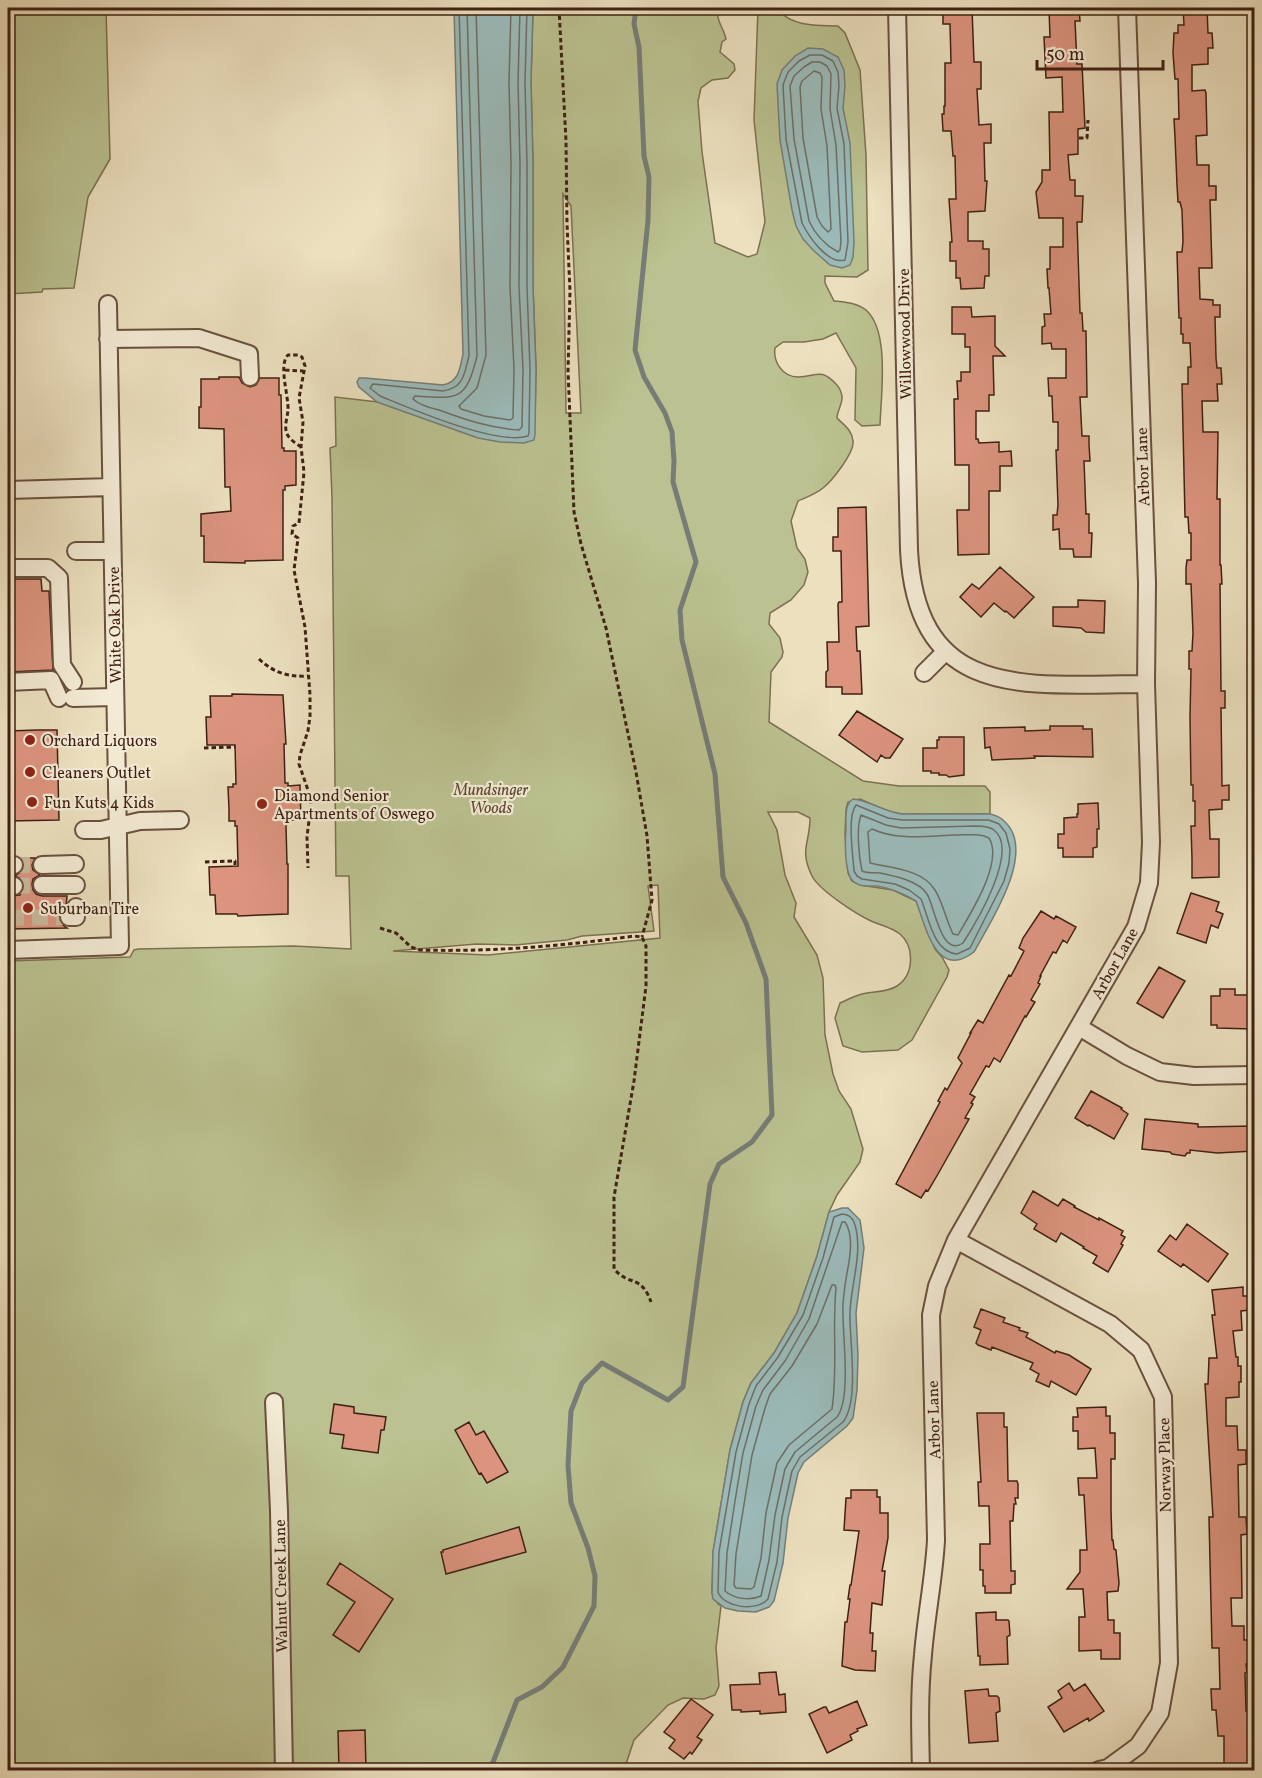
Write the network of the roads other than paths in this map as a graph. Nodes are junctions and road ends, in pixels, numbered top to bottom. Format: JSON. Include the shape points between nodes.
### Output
{"nodes":[{"id":1,"x":897,"y":8,"type":"edge"},
{"id":2,"x":1127,"y":8,"type":"edge"},
{"id":3,"x":108,"y":304,"type":"dead end"},
{"id":4,"x":108,"y":339,"type":"junction"},
{"id":5,"x":250,"y":376,"type":"dead end"},
{"id":6,"x":111,"y":487,"type":"junction"},
{"id":7,"x":8,"y":490,"type":"edge"},
{"id":8,"x":76,"y":551,"type":"dead end"},
{"id":9,"x":112,"y":551,"type":"junction"},
{"id":10,"x":8,"y":568,"type":"edge"},
{"id":11,"x":946,"y":651,"type":"junction"},
{"id":12,"x":924,"y":673,"type":"dead end"},
{"id":13,"x":8,"y":682,"type":"edge"},
{"id":14,"x":1146,"y":684,"type":"junction"},
{"id":15,"x":68,"y":692,"type":"junction"},
{"id":16,"x":115,"y":698,"type":"junction"},
{"id":17,"x":180,"y":820,"type":"dead end"},
{"id":18,"x":118,"y":825,"type":"junction"},
{"id":19,"x":84,"y":830,"type":"dead end"},
{"id":20,"x":42,"y":875,"type":"tunnel mouth"},
{"id":21,"x":76,"y":875,"type":"dead end"},
{"id":22,"x":8,"y":950,"type":"edge"},
{"id":23,"x":1079,"y":1027,"type":"junction"},
{"id":24,"x":1254,"y":1075,"type":"edge"},
{"id":25,"x":956,"y":1240,"type":"junction"},
{"id":26,"x":274,"y":1402,"type":"dead end"},
{"id":27,"x":284,"y":1770,"type":"edge"},
{"id":28,"x":921,"y":1770,"type":"edge"},
{"id":29,"x":1099,"y":1770,"type":"edge"}],
"edges":[{"from":1,"to":11,"type":"street","name":"Willowwood Drive","via":[[910,563],[920,610],[929,630]]},
{"from":2,"to":14,"type":"street","name":"Arbor Lane","via":[[1147,583]]},
{"from":3,"to":4,"type":"street","name":"White Oak Drive"},
{"from":4,"to":5,"type":"street","via":[[199,338],[249,354]]},
{"from":4,"to":6,"type":"street","name":"White Oak Drive"},
{"from":6,"to":7,"type":"street"},
{"from":6,"to":9,"type":"street","name":"White Oak Drive"},
{"from":8,"to":9,"type":"street"},
{"from":9,"to":16,"type":"street","name":"White Oak Drive"},
{"from":10,"to":15,"type":"street","via":[[48,568],[59,578],[62,665]]},
{"from":11,"to":12,"type":"street"},
{"from":11,"to":14,"type":"street","name":"Willowwood Drive","via":[[972,670],[992,678],[1023,683]]},
{"from":13,"to":15,"type":"street","via":[[51,680]]},
{"from":14,"to":23,"type":"street","name":"Arbor Lane","via":[[1152,842],[1149,883],[1136,927]]},
{"from":15,"to":16,"type":"street"},
{"from":16,"to":18,"type":"street","name":"White Oak Drive"},
{"from":17,"to":18,"type":"street","via":[[140,820]]},
{"from":18,"to":19,"type":"street"},
{"from":18,"to":22,"type":"street","name":"White Oak Drive","via":[[120,946]]},
{"from":20,"to":21,"type":"street"},
{"from":23,"to":24,"type":"street","via":[[1160,1072]]},
{"from":23,"to":25,"type":"street","name":"Arbor Lane"},
{"from":25,"to":28,"type":"street","name":"Arbor Lane","via":[[937,1286],[931,1315],[936,1540],[921,1683]]},
{"from":25,"to":29,"type":"street","name":"Norway Place","via":[[1110,1324],[1141,1350],[1162,1397],[1169,1663],[1160,1713],[1138,1746],[1108,1768]]},
{"from":26,"to":27,"type":"street","name":"Walnut Creek Lane"}]}
